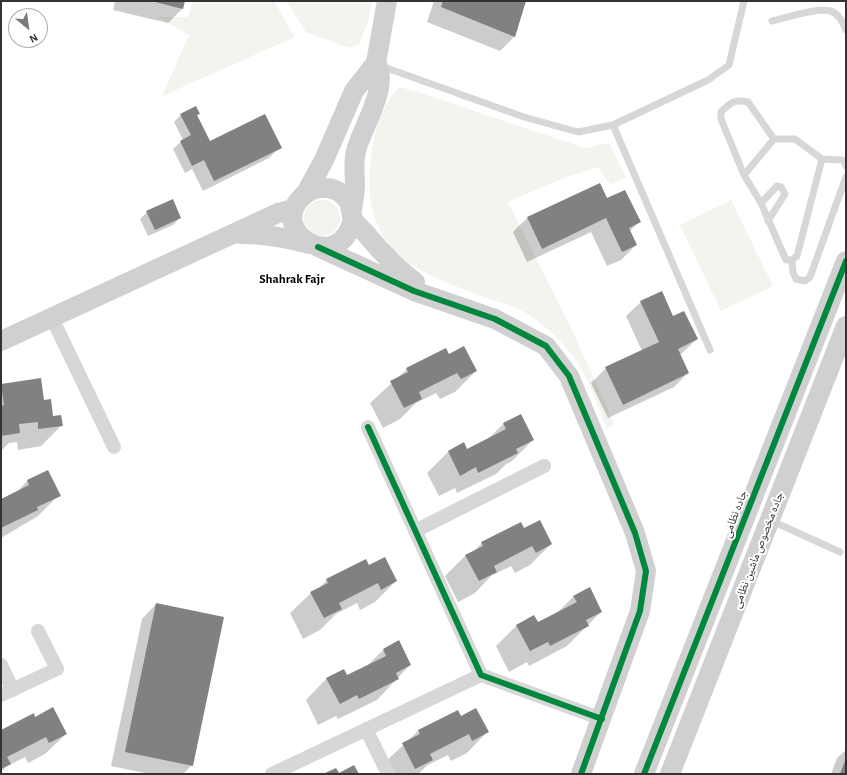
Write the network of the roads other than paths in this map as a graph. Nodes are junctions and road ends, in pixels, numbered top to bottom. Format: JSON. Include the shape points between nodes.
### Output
{"nodes":[{"id":1,"x":387,"y":1,"type":"edge"},
{"id":2,"x":744,"y":1,"type":"edge"},
{"id":3,"x":772,"y":21,"type":"dead end"},
{"id":4,"x":846,"y":30,"type":"edge"},
{"id":5,"x":376,"y":64,"type":"junction"},
{"id":6,"x":613,"y":124,"type":"junction"},
{"id":7,"x":774,"y":138,"type":"junction"},
{"id":8,"x":822,"y":159,"type":"junction"},
{"id":9,"x":846,"y":166,"type":"edge"},
{"id":10,"x":744,"y":175,"type":"junction"},
{"id":11,"x":846,"y":177,"type":"edge"},
{"id":12,"x":306,"y":193,"type":"junction"},
{"id":13,"x":761,"y":203,"type":"junction"},
{"id":14,"x":294,"y":209,"type":"junction"},
{"id":15,"x":353,"y":215,"type":"junction"},
{"id":16,"x":768,"y":222,"type":"junction"},
{"id":17,"x":236,"y":234,"type":"junction"},
{"id":18,"x":314,"y":246,"type":"junction"},
{"id":19,"x":792,"y":260,"type":"junction"},
{"id":20,"x":846,"y":261,"type":"edge"},
{"id":21,"x":437,"y":299,"type":"junction"},
{"id":22,"x":52,"y":318,"type":"junction"},
{"id":23,"x":846,"y":326,"type":"edge"},
{"id":24,"x":1,"y":341,"type":"edge"},
{"id":25,"x":710,"y":350,"type":"dead end"},
{"id":26,"x":368,"y":428,"type":"dead end"},
{"id":27,"x":114,"y":447,"type":"dead end"},
{"id":28,"x":544,"y":466,"type":"dead end"},
{"id":29,"x":770,"y":520,"type":"junction"},
{"id":30,"x":415,"y":531,"type":"junction"},
{"id":31,"x":840,"y":552,"type":"dead end"},
{"id":32,"x":38,"y":631,"type":"dead end"},
{"id":33,"x":1,"y":665,"type":"edge"},
{"id":34,"x":481,"y":675,"type":"junction"},
{"id":35,"x":7,"y":693,"type":"edge"},
{"id":36,"x":602,"y":719,"type":"junction"},
{"id":37,"x":366,"y":729,"type":"junction"},
{"id":38,"x":272,"y":774,"type":"edge"},
{"id":39,"x":388,"y":774,"type":"edge"},
{"id":40,"x":581,"y":774,"type":"edge"},
{"id":41,"x":644,"y":774,"type":"edge"},
{"id":42,"x":670,"y":774,"type":"edge"}],
"edges":[{"from":1,"to":5,"type":"street"},
{"from":2,"to":6,"type":"lane","via":[[729,64],[708,80]]},
{"from":3,"to":4,"type":"lane","via":[[822,10],[834,12]]},
{"from":5,"to":6,"type":"lane","via":[[524,117],[578,132]]},
{"from":5,"to":12,"type":"street","via":[[354,91],[324,160]]},
{"from":5,"to":15,"type":"street","via":[[380,71],[380,88],[356,151],[353,170]]},
{"from":6,"to":25,"type":"lane"},
{"from":7,"to":8,"type":"lane","via":[[795,139]]},
{"from":7,"to":10,"type":"lane"},
{"from":7,"to":10,"type":"lane","via":[[748,102],[738,100],[721,112],[721,119]]},
{"from":8,"to":9,"type":"lane","via":[[843,160]]},
{"from":8,"to":19,"type":"lane","via":[[797,256]]},
{"from":10,"to":13,"type":"lane"},
{"from":11,"to":19,"type":"lane","via":[[810,277],[805,281],[796,279],[792,272]]},
{"from":12,"to":14,"type":"street","via":[[298,200]]},
{"from":12,"to":15,"type":"street","via":[[319,188],[333,189],[348,201]]},
{"from":13,"to":16,"type":"lane"},
{"from":13,"to":16,"type":"lane","via":[[777,186],[782,187],[785,194]]},
{"from":14,"to":17,"type":"street"},
{"from":14,"to":18,"type":"street","via":[[295,229],[301,238]]},
{"from":15,"to":18,"type":"street","via":[[348,233],[338,243],[328,247]]},
{"from":15,"to":21,"type":"street","via":[[395,266]]},
{"from":16,"to":19,"type":"lane","via":[[786,260]]},
{"from":17,"to":18,"type":"street","via":[[285,237]]},
{"from":17,"to":22,"type":"street"},
{"from":18,"to":21,"type":"street"},
{"from":20,"to":41,"type":"street","name":"جاده نظامی"},
{"from":21,"to":36,"type":"street","via":[[495,319],[546,346],[568,376],[635,533],[646,571],[640,612]]},
{"from":22,"to":24,"type":"street"},
{"from":22,"to":27,"type":"street"},
{"from":23,"to":29,"type":"street","name":"جاده مخصوص ماشین نظامی"},
{"from":26,"to":30,"type":"street"},
{"from":28,"to":30,"type":"street"},
{"from":29,"to":31,"type":"lane"},
{"from":29,"to":42,"type":"street","name":"جاده مخصوص ماشین نظامی"},
{"from":30,"to":34,"type":"street"},
{"from":32,"to":35,"type":"street","via":[[57,669]]},
{"from":33,"to":35,"type":"street"},
{"from":34,"to":36,"type":"street"},
{"from":34,"to":37,"type":"street"},
{"from":36,"to":40,"type":"street"},
{"from":37,"to":38,"type":"street"},
{"from":37,"to":39,"type":"street"}]}
